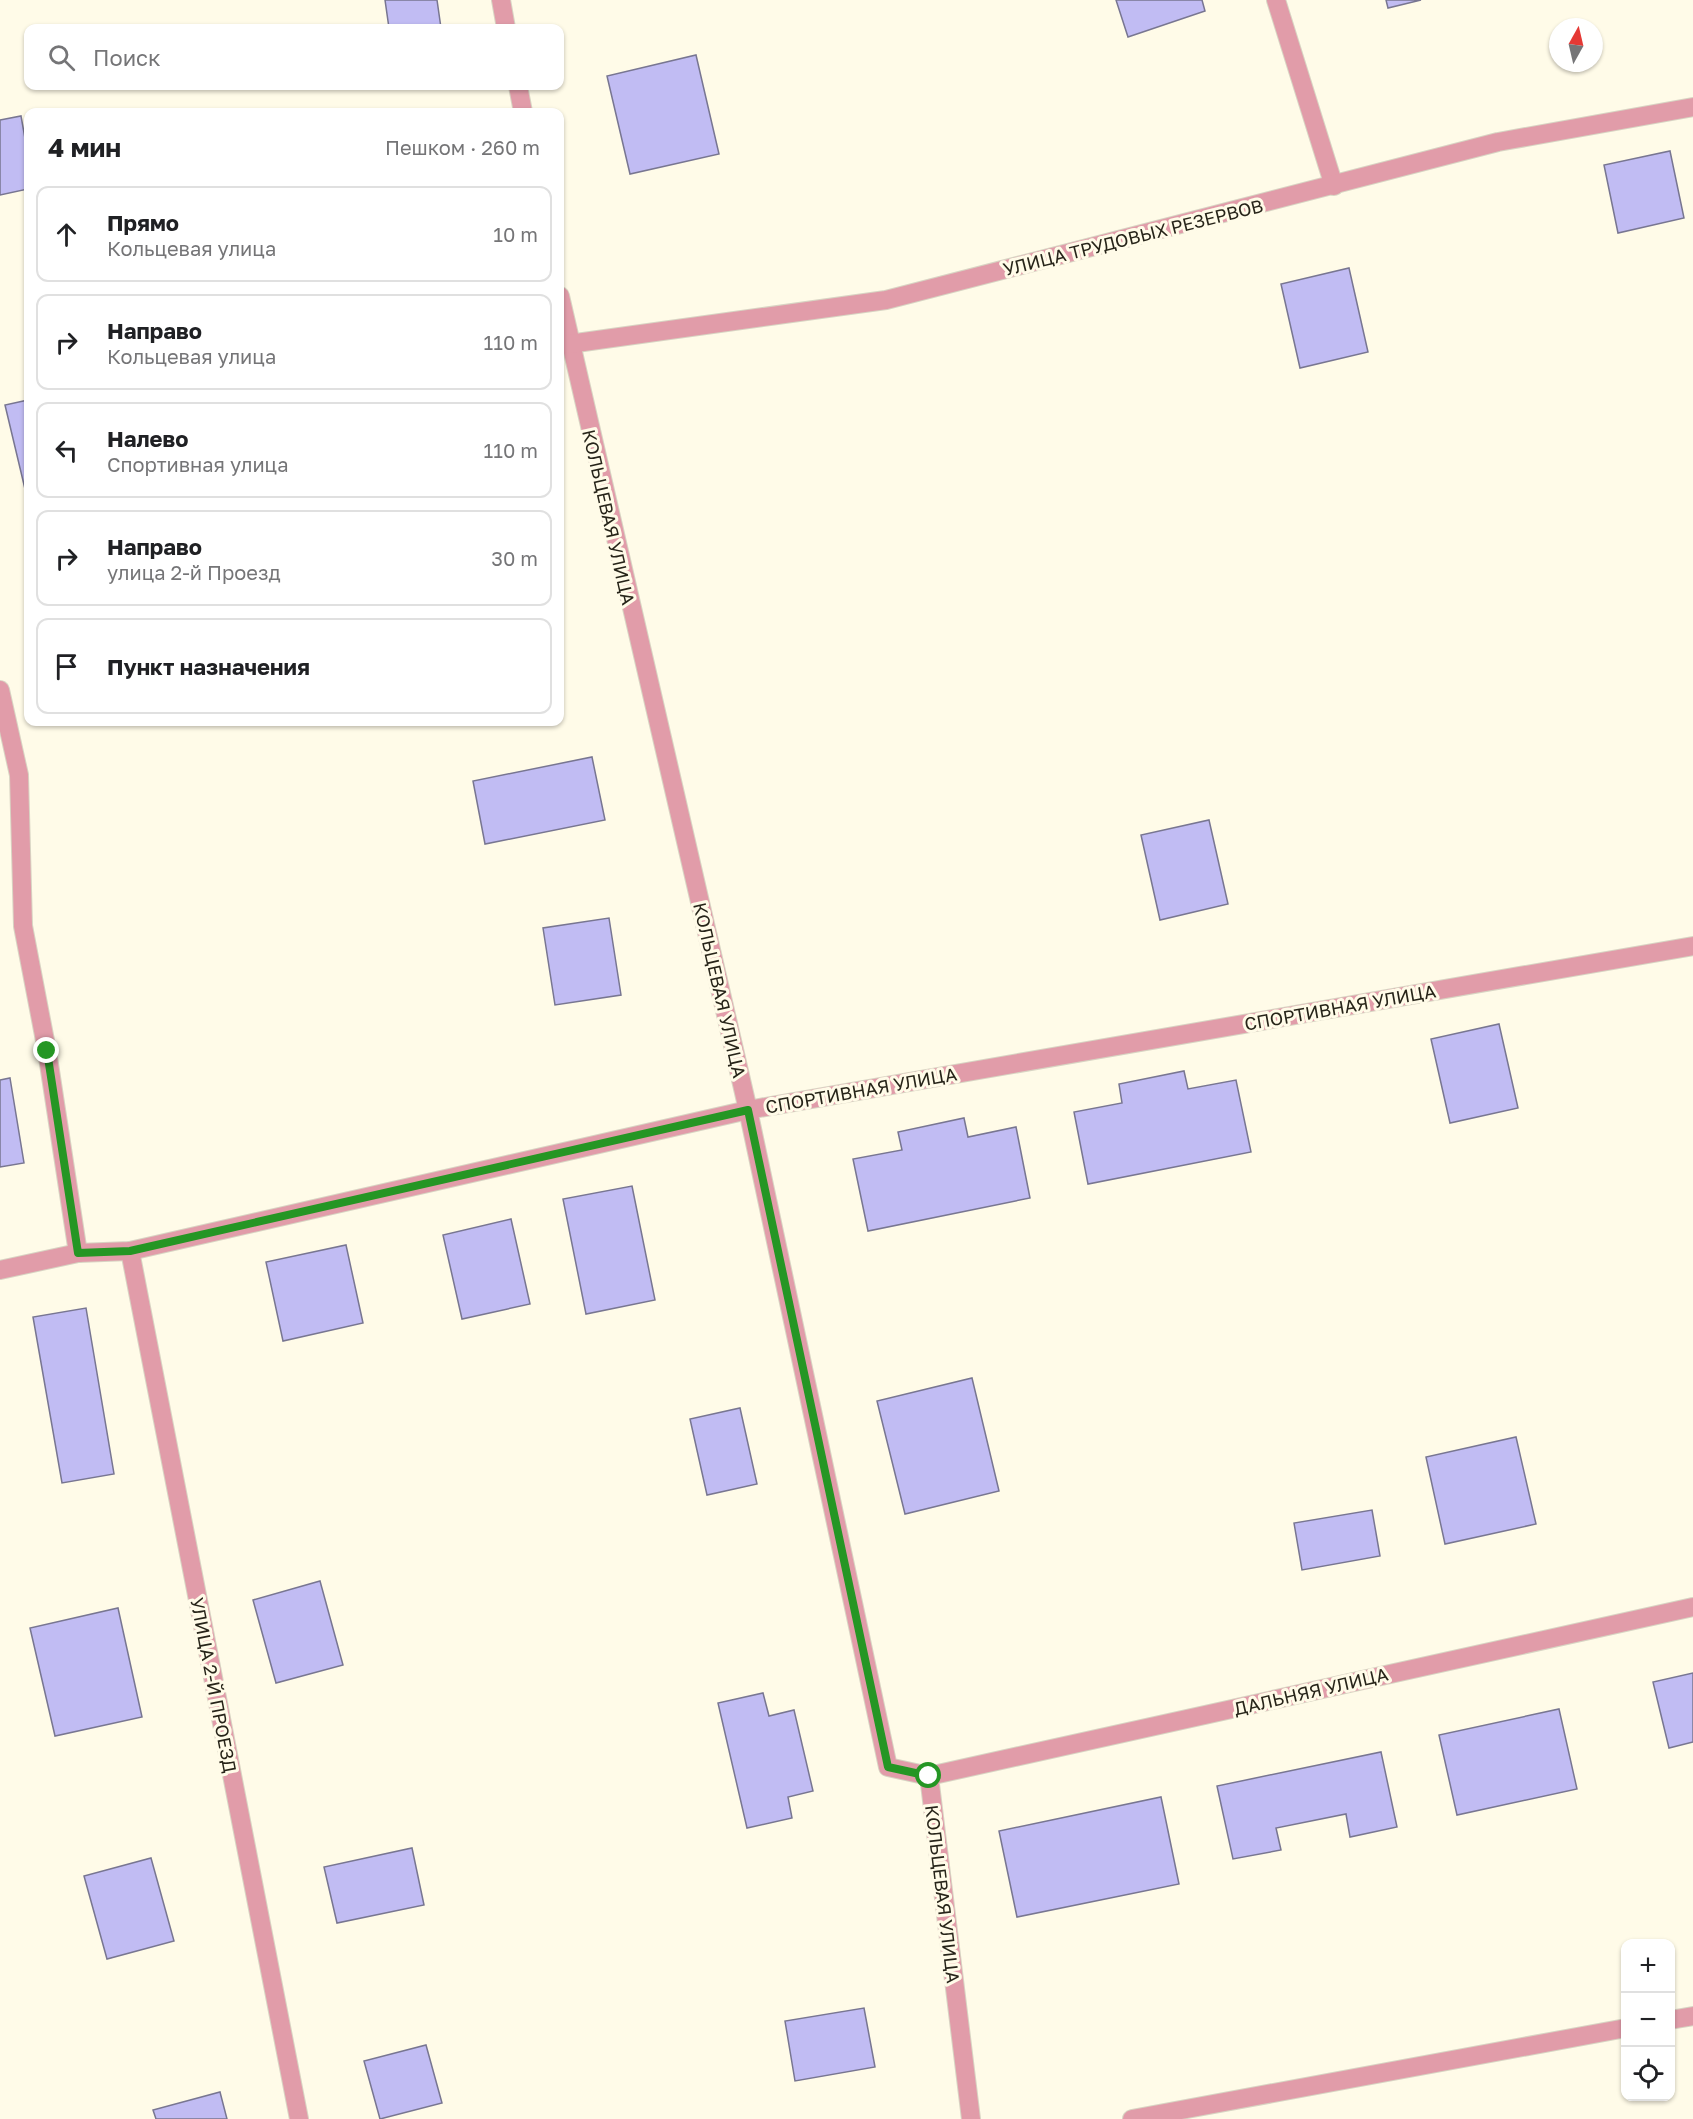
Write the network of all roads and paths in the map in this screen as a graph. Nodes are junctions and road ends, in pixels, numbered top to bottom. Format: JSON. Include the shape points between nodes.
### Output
{"nodes":[{"id":1,"x":501,"y":0,"type":"edge"},
{"id":2,"x":1276,"y":0,"type":"edge"},
{"id":3,"x":505,"y":24,"type":"edge"},
{"id":4,"x":519,"y":90,"type":"edge"},
{"id":5,"x":1693,"y":107,"type":"edge"},
{"id":6,"x":522,"y":108,"type":"edge"},
{"id":7,"x":1334,"y":186,"type":"junction"},
{"id":8,"x":564,"y":317,"type":"edge"},
{"id":9,"x":569,"y":344,"type":"junction"},
{"id":10,"x":0,"y":690,"type":"edge"},
{"id":11,"x":1693,"y":946,"type":"edge"},
{"id":12,"x":748,"y":1110,"type":"junction"},
{"id":13,"x":130,"y":1251,"type":"junction"},
{"id":14,"x":78,"y":1253,"type":"junction"},
{"id":15,"x":0,"y":1270,"type":"edge"},
{"id":16,"x":1693,"y":1607,"type":"edge"},
{"id":17,"x":929,"y":1776,"type":"junction"},
{"id":18,"x":1693,"y":2016,"type":"edge"},
{"id":19,"x":1675,"y":2019,"type":"edge"},
{"id":20,"x":1621,"y":2029,"type":"edge"},
{"id":21,"x":299,"y":2119,"type":"edge"},
{"id":22,"x":971,"y":2119,"type":"edge"},
{"id":23,"x":1132,"y":2119,"type":"edge"}],
"edges":[{"from":1,"to":3,"type":"street"},
{"from":2,"to":7,"type":"street"},
{"from":4,"to":6,"type":"street"},
{"from":5,"to":7,"type":"street","name":"УЛИЦА ТРУДОВЫХ РЕЗЕРВОВ","via":[[1498,142]]},
{"from":7,"to":9,"type":"street","name":"УЛИЦА ТРУДОВЫХ РЕЗЕРВОВ","via":[[886,300]]},
{"from":8,"to":9,"type":"street","name":"КОЛЬЦЕВАЯ УЛИЦА"},
{"from":9,"to":12,"type":"street","name":"КОЛЬЦЕВАЯ УЛИЦА"},
{"from":10,"to":14,"type":"street","via":[[19,776],[23,926]]},
{"from":11,"to":12,"type":"street","name":"СПОРТИВНАЯ УЛИЦА"},
{"from":12,"to":13,"type":"street","name":"СПОРТИВНАЯ УЛИЦА"},
{"from":12,"to":17,"type":"street","name":"КОЛЬЦЕВАЯ УЛИЦА","via":[[888,1767]]},
{"from":13,"to":14,"type":"street","name":"СПОРТИВНАЯ УЛИЦА"},
{"from":13,"to":21,"type":"street","name":"УЛИЦА 2-Й ПРОЕЗД"},
{"from":14,"to":15,"type":"street","name":"СПОРТИВНАЯ УЛИЦА"},
{"from":16,"to":17,"type":"street","name":"ДАЛЬНЯЯ УЛИЦА"},
{"from":17,"to":22,"type":"street","name":"КОЛЬЦЕВАЯ УЛИЦА"},
{"from":18,"to":19,"type":"street"},
{"from":20,"to":23,"type":"street"}]}
